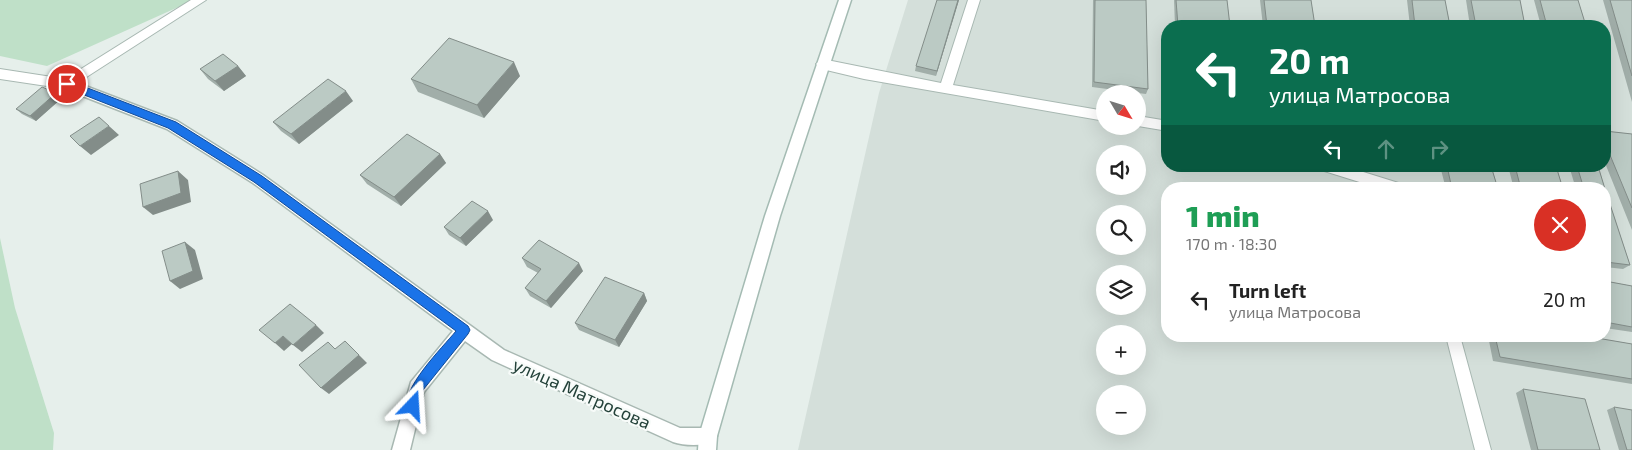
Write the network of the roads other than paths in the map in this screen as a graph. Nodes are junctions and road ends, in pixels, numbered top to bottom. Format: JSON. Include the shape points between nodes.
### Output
{"nodes":[{"id":1,"x":200,"y":0,"type":"edge"},
{"id":2,"x":845,"y":0,"type":"edge"},
{"id":3,"x":974,"y":0,"type":"edge"},
{"id":4,"x":822,"y":64,"type":"junction"},
{"id":5,"x":0,"y":74,"type":"edge"},
{"id":6,"x":67,"y":84,"type":"junction"},
{"id":7,"x":946,"y":88,"type":"junction"},
{"id":8,"x":1096,"y":114,"type":"edge"},
{"id":9,"x":1146,"y":122,"type":"edge"},
{"id":10,"x":1161,"y":125,"type":"edge"},
{"id":11,"x":1345,"y":172,"type":"edge"},
{"id":12,"x":1377,"y":182,"type":"edge"},
{"id":13,"x":464,"y":330,"type":"junction"},
{"id":14,"x":1455,"y":342,"type":"edge"},
{"id":15,"x":707,"y":443,"type":"edge"},
{"id":16,"x":401,"y":450,"type":"edge"},
{"id":17,"x":1483,"y":450,"type":"edge"}],
"edges":[{"from":1,"to":6,"type":"lane"},
{"from":2,"to":4,"type":"street"},
{"from":3,"to":7,"type":"lane"},
{"from":4,"to":7,"type":"lane"},
{"from":4,"to":15,"type":"street","via":[[746,302]]},
{"from":5,"to":6,"type":"lane"},
{"from":6,"to":13,"type":"street","name":"улица Матросова","via":[[172,125],[258,179]]},
{"from":7,"to":8,"type":"lane"},
{"from":9,"to":10,"type":"lane"},
{"from":11,"to":12,"type":"lane"},
{"from":13,"to":15,"type":"street","name":"улица Матросова","via":[[498,355],[679,436]]},
{"from":13,"to":16,"type":"street","via":[[417,388]]},
{"from":14,"to":17,"type":"lane"}]}
